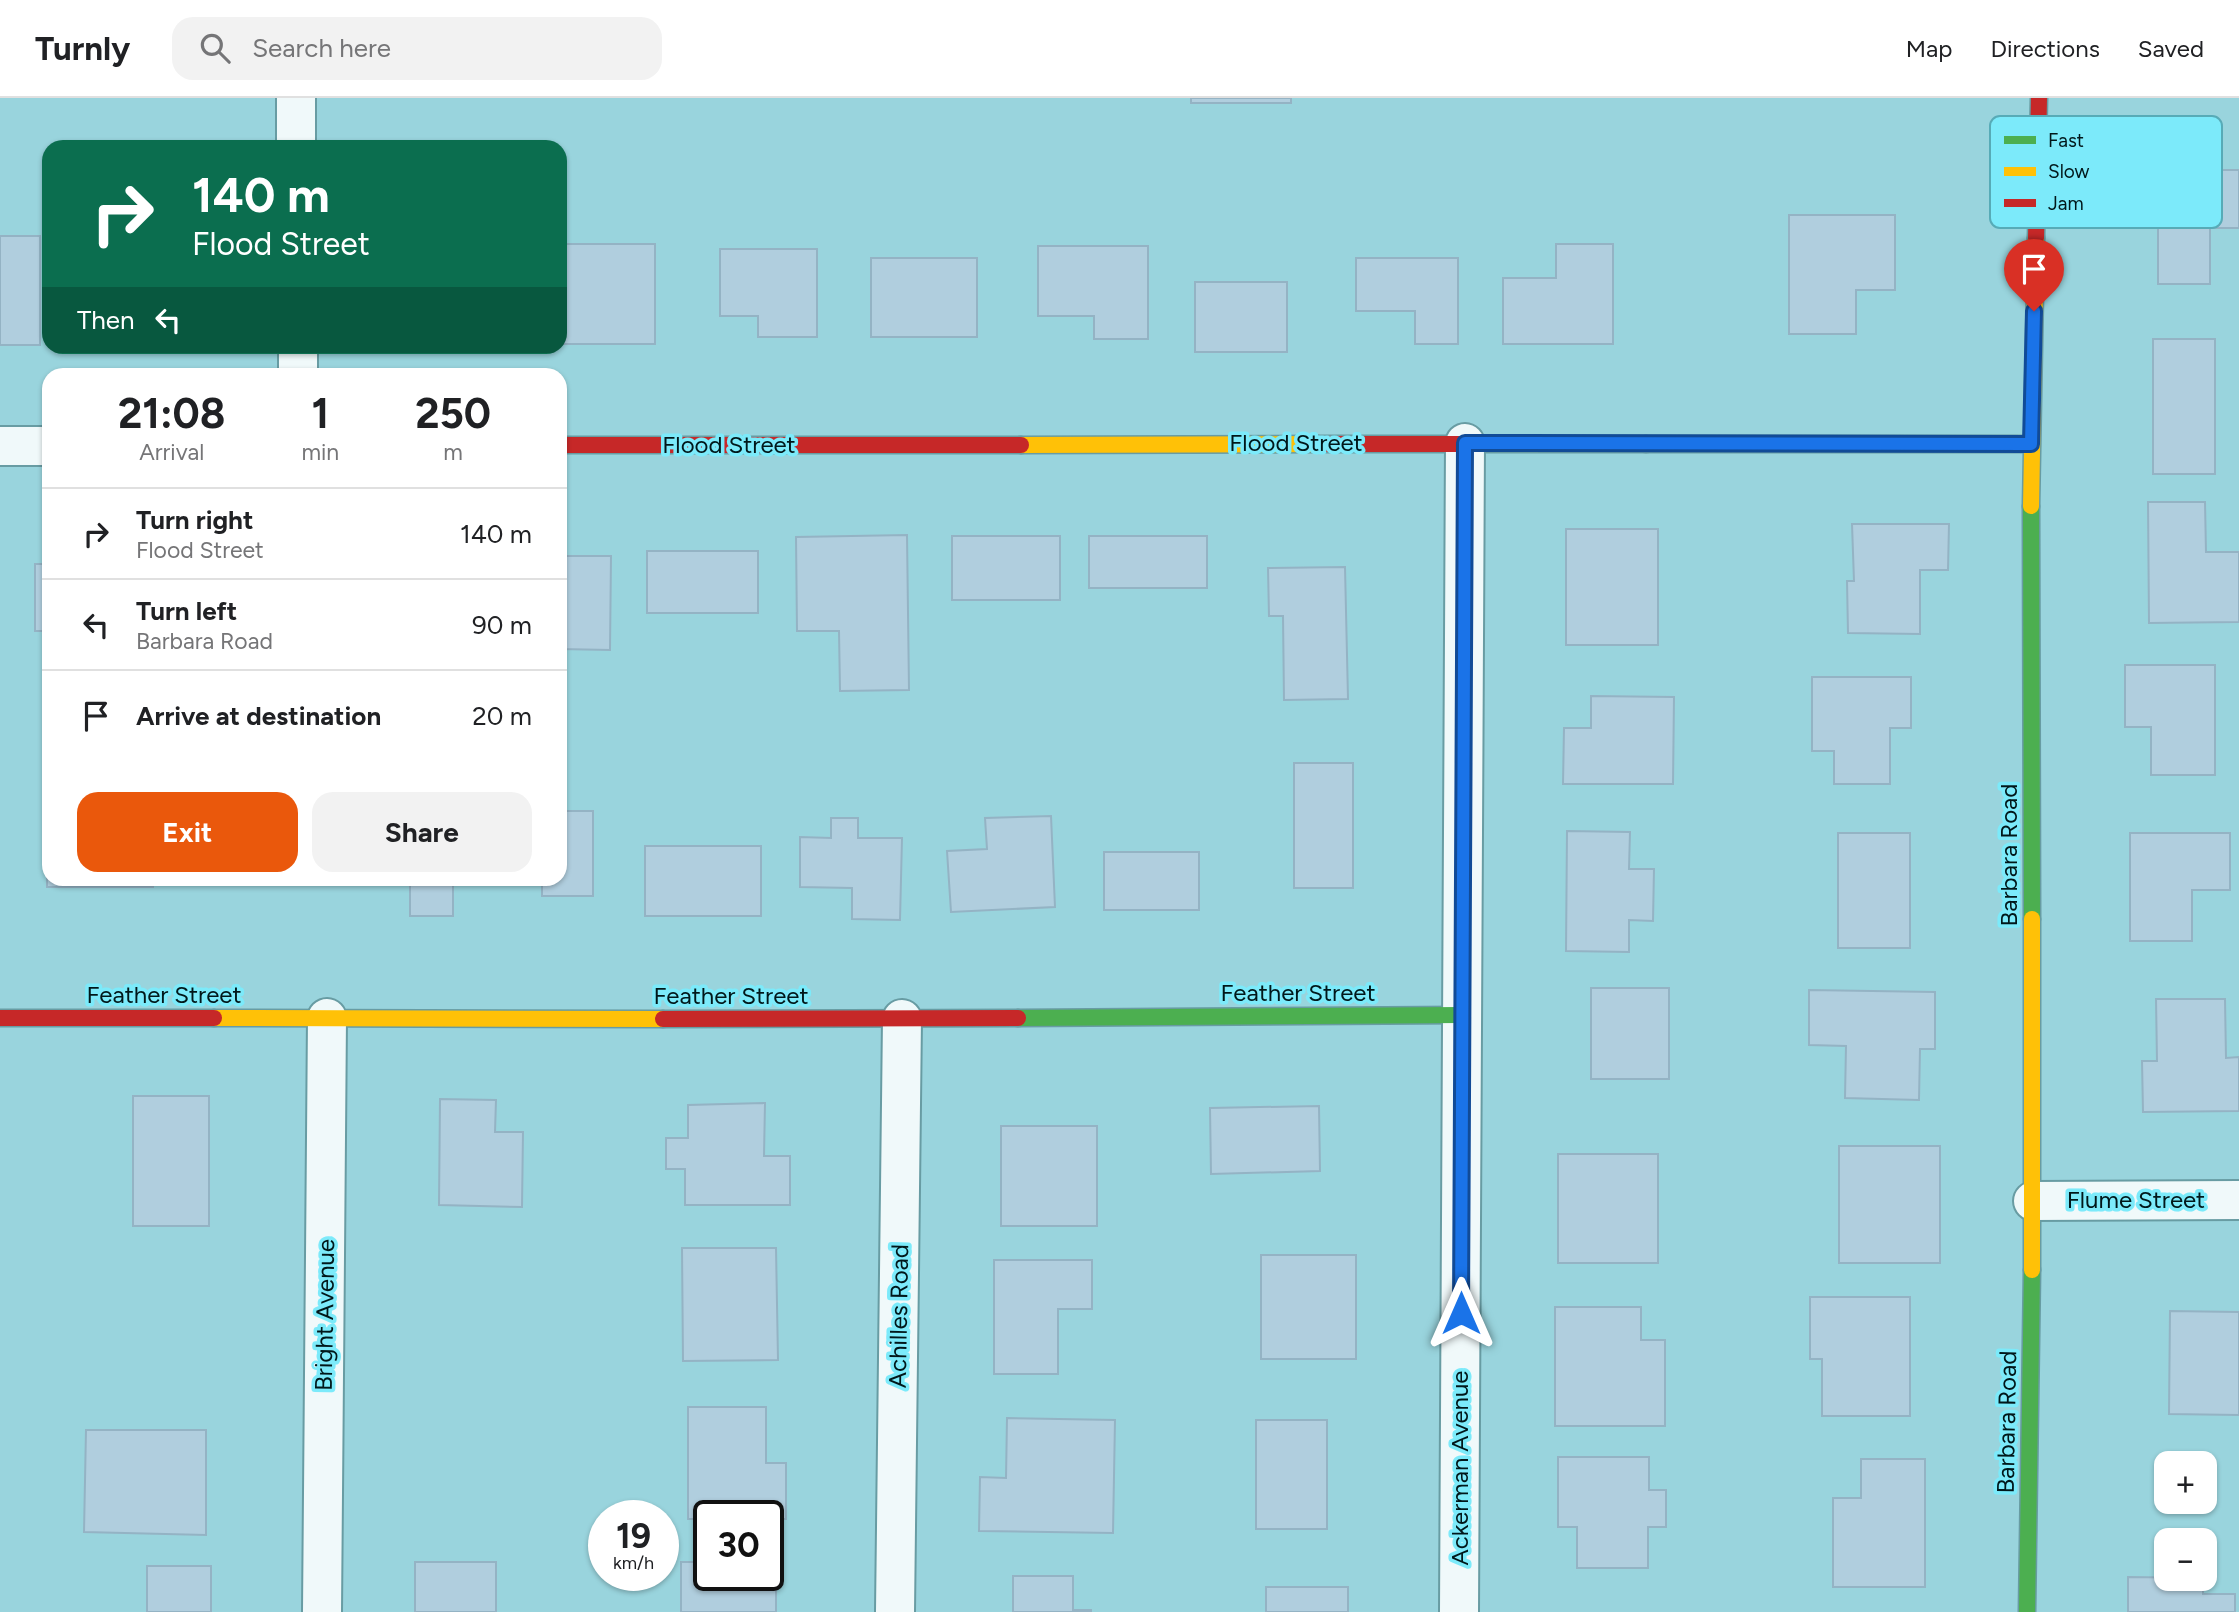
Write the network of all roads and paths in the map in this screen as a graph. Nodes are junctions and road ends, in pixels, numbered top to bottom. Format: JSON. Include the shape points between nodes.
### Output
{"nodes":[{"id":1,"x":296,"y":98,"type":"edge"},
{"id":2,"x":2039,"y":98,"type":"edge"},
{"id":3,"x":2039,"y":116,"type":"edge"},
{"id":4,"x":296,"y":140,"type":"edge"},
{"id":5,"x":2036,"y":228,"type":"edge"},
{"id":6,"x":1465,"y":443,"type":"junction"},
{"id":7,"x":2031,"y":444,"type":"junction"},
{"id":8,"x":567,"y":445,"type":"edge"},
{"id":9,"x":0,"y":446,"type":"edge"},
{"id":10,"x":42,"y":446,"type":"edge"},
{"id":11,"x":1462,"y":1015,"type":"junction"},
{"id":12,"x":0,"y":1018,"type":"edge"},
{"id":13,"x":327,"y":1018,"type":"junction"},
{"id":14,"x":902,"y":1020,"type":"junction"},
{"id":15,"x":2239,"y":1200,"type":"edge"},
{"id":16,"x":2033,"y":1201,"type":"junction"},
{"id":17,"x":322,"y":1612,"type":"edge"},
{"id":18,"x":895,"y":1612,"type":"edge"},
{"id":19,"x":1459,"y":1612,"type":"edge"},
{"id":20,"x":2027,"y":1612,"type":"edge"}],
"edges":[{"from":1,"to":4,"type":"street"},
{"from":2,"to":3,"type":"street","name":"Barbara Road"},
{"from":5,"to":7,"type":"street","name":"Barbara Road"},
{"from":6,"to":7,"type":"street","name":"Flood Street"},
{"from":6,"to":8,"type":"street","name":"Flood Street"},
{"from":6,"to":11,"type":"street","name":"Ackerman Avenue"},
{"from":7,"to":16,"type":"street","name":"Barbara Road"},
{"from":9,"to":10,"type":"street"},
{"from":11,"to":14,"type":"street","name":"Feather Street"},
{"from":11,"to":19,"type":"street","name":"Ackerman Avenue"},
{"from":12,"to":13,"type":"street","name":"Feather Street"},
{"from":13,"to":14,"type":"street","name":"Feather Street"},
{"from":13,"to":17,"type":"street","name":"Bright Avenue"},
{"from":14,"to":18,"type":"street","name":"Achilles Road"},
{"from":15,"to":16,"type":"street","name":"Flume Street"},
{"from":16,"to":20,"type":"street","name":"Barbara Road"}]}
